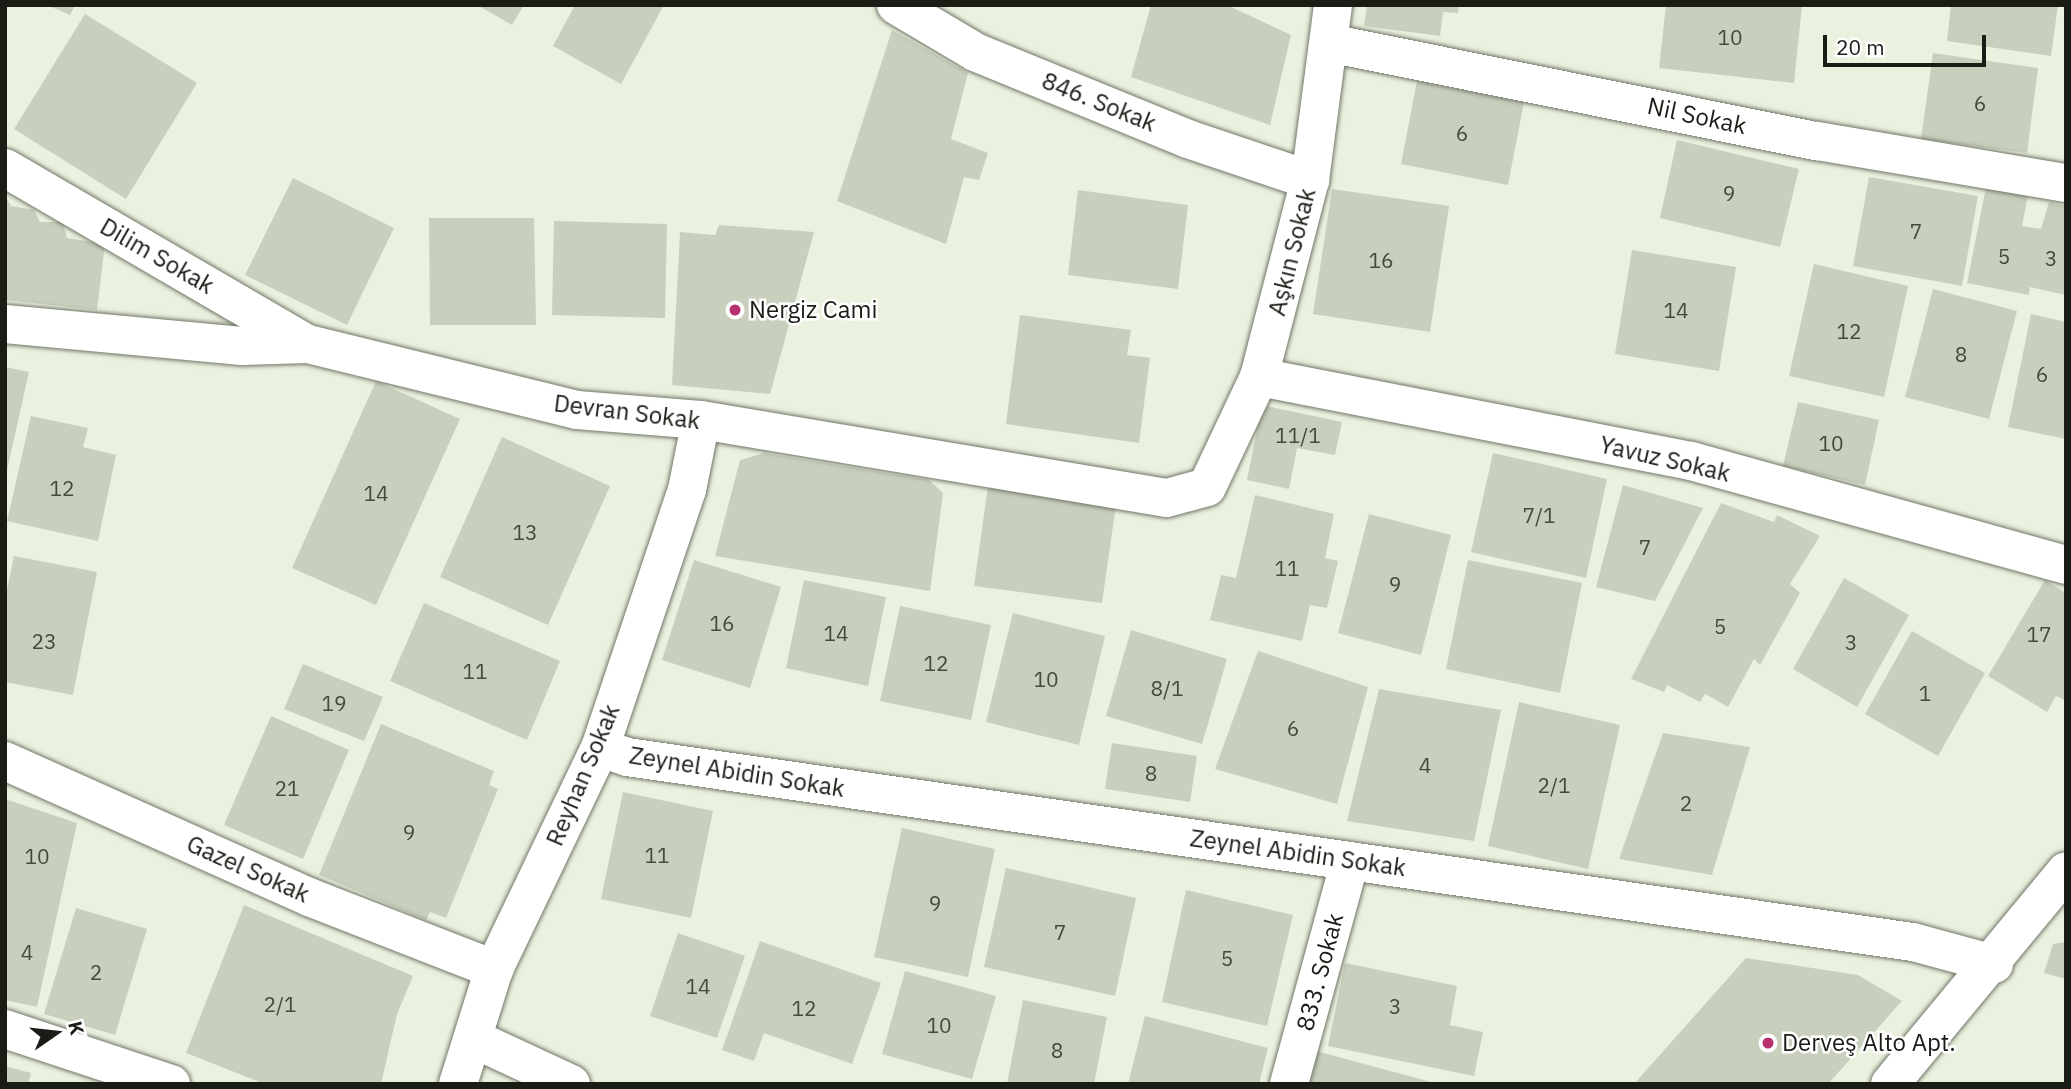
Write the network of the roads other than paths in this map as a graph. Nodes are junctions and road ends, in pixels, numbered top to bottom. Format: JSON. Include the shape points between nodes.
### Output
{"nodes":[{"id":1,"x":896,"y":5,"type":"edge"},
{"id":2,"x":1333,"y":5,"type":"edge"},
{"id":3,"x":1329,"y":43,"type":"junction"},
{"id":4,"x":5,"y":168,"type":"edge"},
{"id":5,"x":1310,"y":180,"type":"junction"},
{"id":6,"x":2066,"y":183,"type":"edge"},
{"id":7,"x":5,"y":324,"type":"edge"},
{"id":8,"x":308,"y":344,"type":"junction"},
{"id":9,"x":1259,"y":377,"type":"junction"},
{"id":10,"x":701,"y":420,"type":"junction"},
{"id":11,"x":1208,"y":487,"type":"joint"},
{"id":12,"x":2066,"y":565,"type":"edge"},
{"id":13,"x":600,"y":748,"type":"junction"},
{"id":14,"x":5,"y":761,"type":"edge"},
{"id":15,"x":1350,"y":860,"type":"junction"},
{"id":16,"x":2066,"y":871,"type":"edge"},
{"id":17,"x":1994,"y":964,"type":"junction"},
{"id":18,"x":494,"y":969,"type":"junction"},
{"id":19,"x":5,"y":1030,"type":"edge"},
{"id":20,"x":474,"y":1039,"type":"junction"},
{"id":21,"x":171,"y":1084,"type":"edge"},
{"id":22,"x":458,"y":1084,"type":"edge"},
{"id":23,"x":571,"y":1084,"type":"edge"},
{"id":24,"x":1289,"y":1084,"type":"edge"},
{"id":25,"x":1890,"y":1084,"type":"edge"}],
"edges":[{"from":1,"to":5,"type":"street","name":"846. Sokak","via":[[975,52],[1188,139]]},
{"from":2,"to":3,"type":"street","name":"Aşkın Sokak"},
{"from":3,"to":5,"type":"street","name":"Aşkın Sokak"},
{"from":3,"to":6,"type":"street","name":"Nil Sokak","via":[[1817,141]]},
{"from":4,"to":8,"type":"street","name":"Dilim Sokak"},
{"from":5,"to":9,"type":"street","name":"Aşkın Sokak"},
{"from":7,"to":8,"type":"street","name":"Devran Sokak","via":[[243,346]]},
{"from":8,"to":10,"type":"street","name":"Devran Sokak","via":[[577,410]]},
{"from":9,"to":11,"type":"street","name":"Aşkın Sokak"},
{"from":9,"to":12,"type":"street","name":"Yavuz Sokak","via":[[1690,461]]},
{"from":10,"to":11,"type":"street","name":"Devran Sokak","via":[[1167,498]]},
{"from":10,"to":13,"type":"street","name":"Reyhan Sokak","via":[[687,490]]},
{"from":13,"to":15,"type":"street","name":"Zeynel Abidin Sokak","via":[[627,757]]},
{"from":13,"to":18,"type":"street","name":"Reyhan Sokak"},
{"from":14,"to":18,"type":"street","name":"Gazel Sokak","via":[[309,897]]},
{"from":15,"to":17,"type":"street","name":"Zeynel Abidin Sokak","via":[[1913,942]]},
{"from":15,"to":24,"type":"street","name":"833. Sokak"},
{"from":16,"to":17,"type":"street"},
{"from":17,"to":25,"type":"street"},
{"from":18,"to":20,"type":"street","name":"Reyhan Sokak"},
{"from":19,"to":21,"type":"street"},
{"from":20,"to":22,"type":"street","name":"Reyhan Sokak"},
{"from":20,"to":23,"type":"street"}]}
